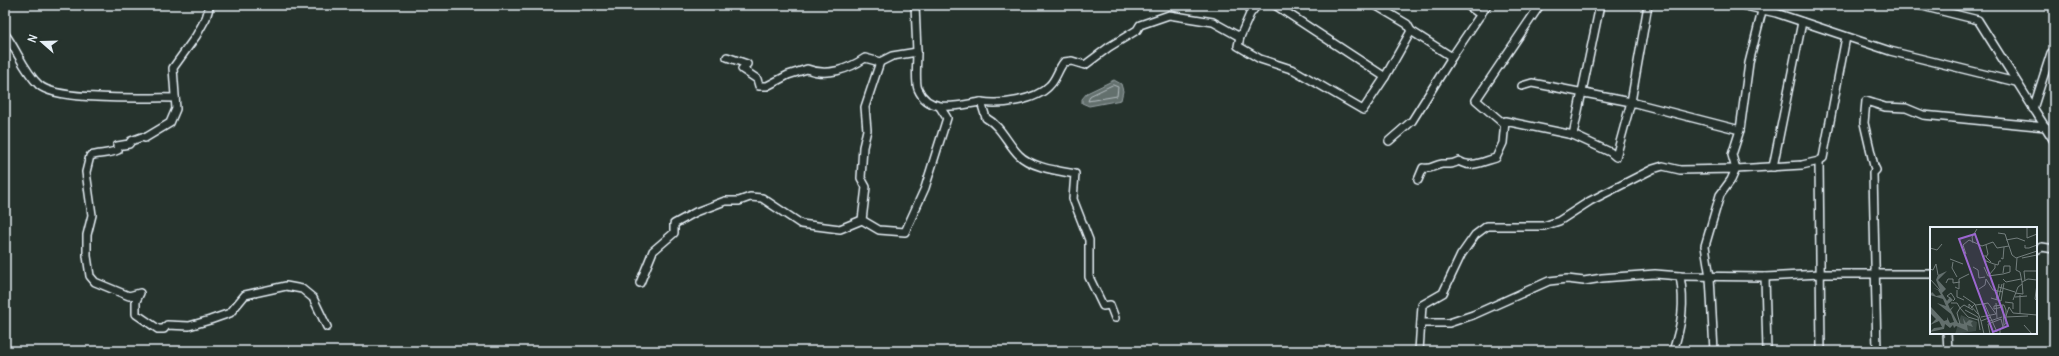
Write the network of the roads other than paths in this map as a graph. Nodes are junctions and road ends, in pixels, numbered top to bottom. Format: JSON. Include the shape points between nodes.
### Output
{"nodes":[{"id":1,"x":210,"y":5,"type":"edge"},
{"id":2,"x":1257,"y":5,"type":"edge"},
{"id":3,"x":1275,"y":5,"type":"edge"},
{"id":4,"x":1375,"y":5,"type":"edge"},
{"id":5,"x":1467,"y":5,"type":"edge"},
{"id":6,"x":1487,"y":5,"type":"edge"},
{"id":7,"x":1540,"y":5,"type":"edge"},
{"id":8,"x":1600,"y":5,"type":"edge"},
{"id":9,"x":1648,"y":5,"type":"edge"},
{"id":10,"x":1741,"y":5,"type":"edge"},
{"id":11,"x":1918,"y":5,"type":"edge"},
{"id":12,"x":913,"y":6,"type":"edge"},
{"id":13,"x":1762,"y":11,"type":"junction"},
{"id":14,"x":1481,"y":15,"type":"junction"},
{"id":15,"x":1802,"y":22,"type":"junction"},
{"id":16,"x":1411,"y":31,"type":"junction"},
{"id":17,"x":5,"y":34,"type":"edge"},
{"id":18,"x":1240,"y":37,"type":"junction"},
{"id":19,"x":1846,"y":37,"type":"junction"},
{"id":20,"x":917,"y":52,"type":"junction"},
{"id":21,"x":2051,"y":52,"type":"dead end"},
{"id":22,"x":727,"y":57,"type":"dead end"},
{"id":23,"x":1452,"y":57,"type":"junction"},
{"id":24,"x":880,"y":62,"type":"junction"},
{"id":25,"x":1384,"y":77,"type":"junction"},
{"id":26,"x":2016,"y":82,"type":"junction"},
{"id":27,"x":1522,"y":86,"type":"dead end"},
{"id":28,"x":1581,"y":93,"type":"junction"},
{"id":29,"x":176,"y":98,"type":"junction"},
{"id":30,"x":981,"y":102,"type":"junction"},
{"id":31,"x":1631,"y":102,"type":"junction"},
{"id":32,"x":940,"y":107,"type":"junction"},
{"id":33,"x":2033,"y":109,"type":"junction"},
{"id":34,"x":1504,"y":124,"type":"junction"},
{"id":35,"x":2046,"y":126,"type":"junction"},
{"id":36,"x":1740,"y":130,"type":"junction"},
{"id":37,"x":1572,"y":135,"type":"junction"},
{"id":38,"x":1389,"y":141,"type":"dead end"},
{"id":39,"x":2054,"y":141,"type":"edge"},
{"id":40,"x":1818,"y":161,"type":"junction"},
{"id":41,"x":1773,"y":167,"type":"junction"},
{"id":42,"x":1736,"y":169,"type":"junction"},
{"id":43,"x":1418,"y":180,"type":"dead end"},
{"id":44,"x":862,"y":220,"type":"junction"},
{"id":45,"x":2054,"y":249,"type":"edge"},
{"id":46,"x":2037,"y":250,"type":"edge"},
{"id":47,"x":1820,"y":274,"type":"junction"},
{"id":48,"x":1930,"y":274,"type":"edge"},
{"id":49,"x":1877,"y":275,"type":"junction"},
{"id":50,"x":1680,"y":276,"type":"junction"},
{"id":51,"x":1710,"y":277,"type":"junction"},
{"id":52,"x":1765,"y":278,"type":"junction"},
{"id":53,"x":640,"y":282,"type":"dead end"},
{"id":54,"x":1115,"y":318,"type":"dead end"},
{"id":55,"x":1421,"y":323,"type":"junction"},
{"id":56,"x":327,"y":327,"type":"dead end"},
{"id":57,"x":1947,"y":334,"type":"edge"},
{"id":58,"x":1419,"y":351,"type":"edge"},
{"id":59,"x":1673,"y":351,"type":"edge"},
{"id":60,"x":1714,"y":351,"type":"edge"},
{"id":61,"x":1767,"y":351,"type":"edge"},
{"id":62,"x":1821,"y":351,"type":"edge"},
{"id":63,"x":1878,"y":351,"type":"edge"},
{"id":64,"x":1948,"y":351,"type":"edge"}],
"edges":[{"from":1,"to":29,"type":"street","via":[[196,36],[173,68]]},
{"from":2,"to":18,"type":"street"},
{"from":3,"to":25,"type":"street"},
{"from":4,"to":16,"type":"street","via":[[1407,24]]},
{"from":5,"to":14,"type":"street"},
{"from":6,"to":14,"type":"street"},
{"from":7,"to":34,"type":"street","via":[[1476,100]]},
{"from":8,"to":28,"type":"street"},
{"from":9,"to":31,"type":"street"},
{"from":10,"to":13,"type":"street"},
{"from":11,"to":26,"type":"street","via":[[1978,20]]},
{"from":12,"to":20,"type":"street"},
{"from":13,"to":15,"type":"street"},
{"from":13,"to":36,"type":"street","via":[[1749,63]]},
{"from":14,"to":23,"type":"street"},
{"from":15,"to":19,"type":"street"},
{"from":15,"to":41,"type":"street"},
{"from":16,"to":23,"type":"street"},
{"from":16,"to":25,"type":"street"},
{"from":17,"to":29,"type":"street","via":[[39,85],[53,92],[112,98]]},
{"from":18,"to":25,"type":"street","via":[[1238,46],[1260,58],[1294,70],[1363,110]]},
{"from":18,"to":30,"type":"street","via":[[1213,22],[1169,15],[1140,25],[1138,30],[1085,64],[1064,62],[1052,84],[1044,90],[1024,99],[999,104]]},
{"from":19,"to":26,"type":"street","via":[[1890,52]]},
{"from":19,"to":40,"type":"street","via":[[1824,158]]},
{"from":20,"to":24,"type":"street","via":[[892,56]]},
{"from":20,"to":32,"type":"street","via":[[917,88],[927,102]]},
{"from":21,"to":33,"type":"street"},
{"from":22,"to":24,"type":"street","via":[[747,64],[742,69],[757,79],[759,86],[766,86],[807,69],[817,73],[850,68],[865,58]]},
{"from":23,"to":38,"type":"street","via":[[1412,121]]},
{"from":24,"to":44,"type":"street","via":[[865,107],[867,130],[861,178],[866,187]]},
{"from":26,"to":33,"type":"street"},
{"from":27,"to":28,"type":"street","via":[[1532,84]]},
{"from":28,"to":31,"type":"street"},
{"from":28,"to":37,"type":"street"},
{"from":29,"to":56,"type":"street","via":[[176,109],[170,122],[145,138],[117,146],[118,150],[109,154],[99,153],[90,156],[86,172],[92,215],[87,235],[90,276],[95,282],[129,296],[140,293],[136,301],[136,314],[158,329],[164,329],[167,325],[189,326],[210,320],[230,313],[245,295],[286,286],[302,290],[313,298]]},
{"from":30,"to":32,"type":"street"},
{"from":30,"to":54,"type":"street","via":[[986,118],[994,123],[1020,156],[1044,168],[1075,174],[1073,199],[1089,240],[1089,276],[1103,306],[1110,305]]},
{"from":31,"to":36,"type":"street"},
{"from":31,"to":37,"type":"street","via":[[1616,157]]},
{"from":32,"to":44,"type":"street","via":[[946,118],[939,147],[906,232],[879,230]]},
{"from":33,"to":35,"type":"street"},
{"from":34,"to":37,"type":"street","via":[[1505,121]]},
{"from":34,"to":43,"type":"street","via":[[1503,143],[1496,158],[1476,164],[1464,165],[1459,162],[1452,165],[1441,164],[1430,169],[1423,168]]},
{"from":35,"to":39,"type":"street"},
{"from":35,"to":49,"type":"street","via":[[1923,115],[1906,108],[1885,107],[1866,101],[1864,123],[1876,170],[1873,173]]},
{"from":36,"to":42,"type":"street","via":[[1732,154]]},
{"from":40,"to":41,"type":"street"},
{"from":40,"to":47,"type":"street"},
{"from":41,"to":42,"type":"street"},
{"from":42,"to":51,"type":"street","via":[[1720,195],[1705,246]]},
{"from":42,"to":55,"type":"street","via":[[1680,170],[1663,166],[1652,169],[1590,201],[1559,221],[1544,226],[1487,226],[1474,235],[1461,255],[1443,293],[1422,305]]},
{"from":44,"to":53,"type":"street","via":[[840,229],[801,224],[762,198],[750,196],[739,201],[725,201],[674,224],[674,233],[653,251]]},
{"from":45,"to":46,"type":"street"},
{"from":47,"to":49,"type":"street"},
{"from":47,"to":52,"type":"street"},
{"from":47,"to":62,"type":"street"},
{"from":48,"to":49,"type":"street"},
{"from":49,"to":63,"type":"street"},
{"from":50,"to":51,"type":"street"},
{"from":50,"to":55,"type":"street","via":[[1656,274],[1584,281],[1549,281],[1449,323]]},
{"from":50,"to":59,"type":"street","via":[[1683,312]]},
{"from":51,"to":52,"type":"street"},
{"from":51,"to":60,"type":"street"},
{"from":52,"to":61,"type":"street"},
{"from":55,"to":58,"type":"street"},
{"from":57,"to":64,"type":"street"}]}
